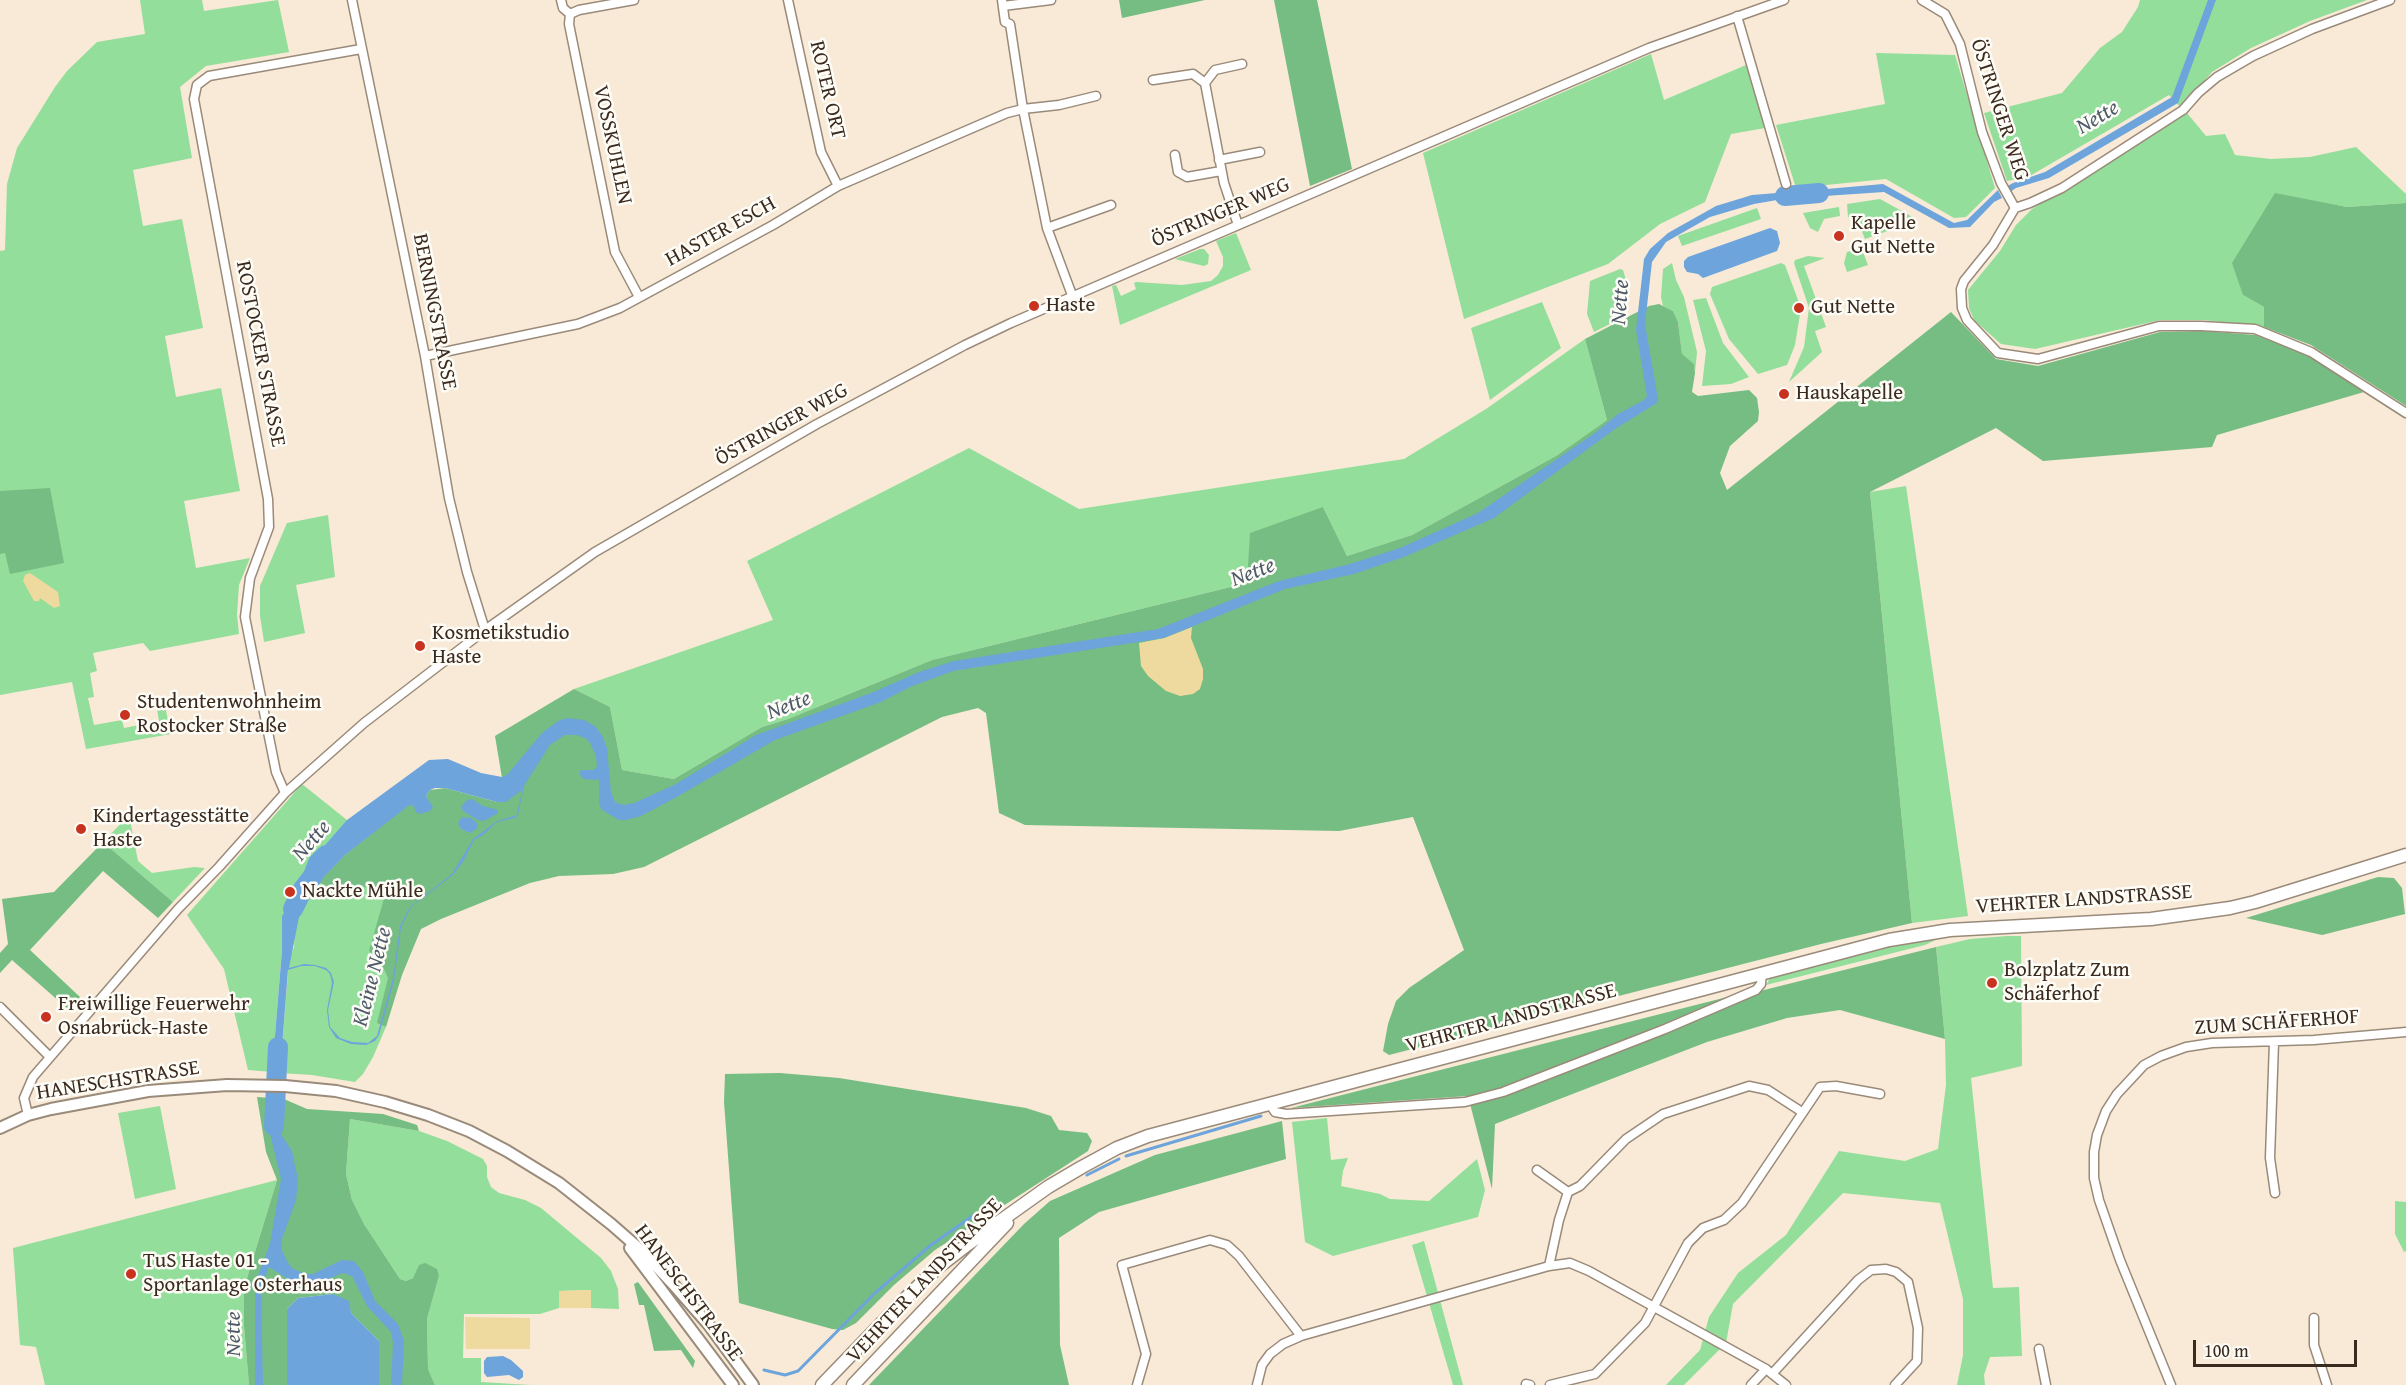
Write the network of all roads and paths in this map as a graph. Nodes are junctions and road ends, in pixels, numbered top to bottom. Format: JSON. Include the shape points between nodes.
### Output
{"nodes":[{"id":1,"x":352,"y":0,"type":"edge"},
{"id":2,"x":561,"y":0,"type":"edge"},
{"id":3,"x":634,"y":0,"type":"edge"},
{"id":4,"x":788,"y":0,"type":"edge"},
{"id":5,"x":1051,"y":0,"type":"edge"},
{"id":6,"x":1784,"y":0,"type":"edge"},
{"id":7,"x":1922,"y":0,"type":"edge"},
{"id":8,"x":2390,"y":0,"type":"edge"},
{"id":9,"x":1002,"y":3,"type":"edge"},
{"id":10,"x":570,"y":15,"type":"junction"},
{"id":11,"x":1737,"y":16,"type":"junction"},
{"id":12,"x":361,"y":49,"type":"junction"},
{"id":13,"x":1242,"y":64,"type":"dead end"},
{"id":14,"x":1153,"y":80,"type":"dead end"},
{"id":15,"x":1205,"y":83,"type":"junction"},
{"id":16,"x":1096,"y":96,"type":"dead end"},
{"id":17,"x":1023,"y":109,"type":"junction"},
{"id":18,"x":1260,"y":153,"type":"dead end"},
{"id":19,"x":1175,"y":155,"type":"dead end"},
{"id":20,"x":1219,"y":160,"type":"junction"},
{"id":21,"x":1221,"y":171,"type":"junction"},
{"id":22,"x":1786,"y":184,"type":"dead end"},
{"id":23,"x":838,"y":186,"type":"junction"},
{"id":24,"x":1112,"y":205,"type":"dead end"},
{"id":25,"x":2015,"y":207,"type":"junction"},
{"id":26,"x":1238,"y":225,"type":"junction"},
{"id":27,"x":1047,"y":228,"type":"junction"},
{"id":28,"x":1072,"y":295,"type":"junction"},
{"id":29,"x":639,"y":297,"type":"junction"},
{"id":30,"x":425,"y":356,"type":"junction"},
{"id":31,"x":2406,"y":413,"type":"edge"},
{"id":32,"x":485,"y":630,"type":"junction"},
{"id":33,"x":285,"y":793,"type":"junction"},
{"id":34,"x":2405,"y":857,"type":"edge"},
{"id":35,"x":1762,"y":972,"type":"junction"},
{"id":36,"x":0,"y":1007,"type":"edge"},
{"id":37,"x":2406,"y":1032,"type":"edge"},
{"id":38,"x":2274,"y":1042,"type":"junction"},
{"id":39,"x":50,"y":1057,"type":"junction"},
{"id":40,"x":1880,"y":1094,"type":"dead end"},
{"id":41,"x":1269,"y":1103,"type":"junction"},
{"id":42,"x":1802,"y":1112,"type":"junction"},
{"id":43,"x":28,"y":1115,"type":"junction"},
{"id":44,"x":0,"y":1128,"type":"edge"},
{"id":45,"x":1537,"y":1170,"type":"dead end"},
{"id":46,"x":1568,"y":1192,"type":"junction"},
{"id":47,"x":2275,"y":1193,"type":"dead end"},
{"id":48,"x":1024,"y":1204,"type":"junction"},
{"id":49,"x":611,"y":1224,"type":"junction"},
{"id":50,"x":1549,"y":1266,"type":"junction"},
{"id":51,"x":1653,"y":1308,"type":"junction"},
{"id":52,"x":2314,"y":1318,"type":"dead end"},
{"id":53,"x":1301,"y":1336,"type":"junction"},
{"id":54,"x":2039,"y":1349,"type":"dead end"},
{"id":55,"x":1769,"y":1372,"type":"junction"},
{"id":56,"x":1526,"y":1384,"type":"edge"},
{"id":57,"x":733,"y":1385,"type":"edge"},
{"id":58,"x":753,"y":1385,"type":"edge"},
{"id":59,"x":822,"y":1385,"type":"edge"},
{"id":60,"x":853,"y":1385,"type":"edge"},
{"id":61,"x":1137,"y":1385,"type":"edge"},
{"id":62,"x":1257,"y":1385,"type":"edge"},
{"id":63,"x":1530,"y":1385,"type":"edge"},
{"id":64,"x":1550,"y":1385,"type":"edge"},
{"id":65,"x":1751,"y":1385,"type":"edge"},
{"id":66,"x":1786,"y":1385,"type":"edge"},
{"id":67,"x":1895,"y":1385,"type":"edge"},
{"id":68,"x":2046,"y":1385,"type":"edge"},
{"id":69,"x":2171,"y":1385,"type":"edge"},
{"id":70,"x":2327,"y":1385,"type":"edge"}],
"edges":[{"from":1,"to":12,"type":"street","name":"BERNINGSTRASSE"},
{"from":2,"to":10,"type":"street","name":"VOSSKUHLEN","via":[[562,8]]},
{"from":3,"to":10,"type":"street"},
{"from":4,"to":23,"type":"street","name":"ROTER ORT","via":[[821,152]]},
{"from":5,"to":9,"type":"street"},
{"from":6,"to":11,"type":"street","name":"ÖSTRINGER WEG"},
{"from":7,"to":25,"type":"street","name":"ÖSTRINGER WEG","via":[[1945,15],[1960,44],[1982,132],[1998,176]]},
{"from":8,"to":25,"type":"street","name":"ÖSTRINGER WEG","via":[[2253,56],[2217,78],[2183,110],[2062,188]]},
{"from":9,"to":17,"type":"street","via":[[1005,22],[1010,24]]},
{"from":10,"to":29,"type":"street","name":"VOSSKUHLEN","via":[[568,24],[615,252]]},
{"from":11,"to":22,"type":"street"},
{"from":11,"to":26,"type":"street","name":"ÖSTRINGER WEG","via":[[1649,48]]},
{"from":12,"to":30,"type":"street","name":"BERNINGSTRASSE"},
{"from":12,"to":33,"type":"street","name":"ROSTOCKER STRASSE","via":[[208,76],[197,85],[194,99],[268,499],[269,527],[250,578],[245,617],[276,772]]},
{"from":13,"to":15,"type":"street","via":[[1215,70]]},
{"from":14,"to":15,"type":"street","via":[[1193,74]]},
{"from":15,"to":20,"type":"street"},
{"from":16,"to":17,"type":"street","name":"HASTER ESCH"},
{"from":17,"to":23,"type":"street","name":"HASTER ESCH"},
{"from":17,"to":27,"type":"street"},
{"from":18,"to":20,"type":"street"},
{"from":19,"to":21,"type":"street","via":[[1178,172],[1187,177]]},
{"from":20,"to":21,"type":"street"},
{"from":21,"to":26,"type":"street"},
{"from":23,"to":29,"type":"street","name":"HASTER ESCH"},
{"from":24,"to":27,"type":"street"},
{"from":25,"to":31,"type":"street","via":[[1961,289],[1967,320],[1998,353],[2038,359],[2159,326],[2255,329],[2312,351]]},
{"from":26,"to":28,"type":"street","name":"ÖSTRINGER WEG"},
{"from":27,"to":28,"type":"street"},
{"from":28,"to":32,"type":"street","name":"ÖSTRINGER WEG","via":[[965,345],[687,498],[595,552]]},
{"from":29,"to":30,"type":"street","name":"HASTER ESCH","via":[[578,324]]},
{"from":30,"to":32,"type":"street","name":"BERNINGSTRASSE","via":[[449,498]]},
{"from":32,"to":33,"type":"street","name":"ÖSTRINGER WEG","via":[[364,723]]},
{"from":33,"to":39,"type":"street","name":"ÖSTRINGER WEG"},
{"from":34,"to":35,"type":"main road","name":"VEHRTER LANDSTRASSE","via":[[2230,908],[2151,919],[1950,930],[1879,942]]},
{"from":35,"to":41,"type":"main road","name":"VEHRTER LANDSTRASSE"},
{"from":35,"to":41,"type":"street","via":[[1761,984],[1745,994],[1503,1092],[1465,1102],[1286,1114],[1275,1112]]},
{"from":36,"to":39,"type":"street"},
{"from":37,"to":38,"type":"street","name":"ZUM SCHÄFERHOF"},
{"from":38,"to":47,"type":"street","via":[[2270,1158]]},
{"from":38,"to":69,"type":"street","name":"ZUM SCHÄFERHOF","via":[[2186,1047],[2144,1065],[2117,1094],[2097,1136],[2094,1178],[2099,1200]]},
{"from":39,"to":43,"type":"street","name":"ÖSTRINGER WEG","via":[[27,1088],[24,1098]]},
{"from":40,"to":42,"type":"street","via":[[1836,1086],[1820,1088]]},
{"from":41,"to":48,"type":"main road","name":"VEHRTER LANDSTRASSE","via":[[1117,1148]]},
{"from":42,"to":46,"type":"street","via":[[1768,1090],[1749,1086],[1663,1114],[1626,1138],[1580,1186]]},
{"from":42,"to":51,"type":"street","via":[[1742,1203],[1724,1220],[1703,1228],[1688,1243]]},
{"from":43,"to":44,"type":"street","name":"HANESCHSTRASSE"},
{"from":43,"to":49,"type":"street","name":"HANESCHSTRASSE","via":[[148,1091],[196,1086],[267,1085],[336,1091],[428,1114],[469,1131],[559,1183]]},
{"from":45,"to":46,"type":"street"},
{"from":46,"to":50,"type":"street"},
{"from":48,"to":59,"type":"main road","name":"VEHRTER LANDSTRASSE","via":[[937,1268]]},
{"from":48,"to":60,"type":"main road","name":"VEHRTER LANDSTRASSE"},
{"from":49,"to":57,"type":"street","name":"HANESCHSTRASSE"},
{"from":49,"to":58,"type":"street","name":"HANESCHSTRASSE","via":[[672,1283]]},
{"from":50,"to":51,"type":"street","via":[[1570,1263]]},
{"from":50,"to":53,"type":"street"},
{"from":51,"to":55,"type":"street"},
{"from":51,"to":64,"type":"street","via":[[1645,1323],[1595,1374]]},
{"from":52,"to":70,"type":"street","via":[[2314,1345]]},
{"from":53,"to":61,"type":"street","via":[[1227,1245],[1210,1240],[1122,1264],[1146,1354]]},
{"from":53,"to":62,"type":"street","via":[[1270,1354],[1262,1365]]},
{"from":54,"to":68,"type":"street"},
{"from":55,"to":65,"type":"street"},
{"from":55,"to":66,"type":"street"},
{"from":55,"to":67,"type":"street","via":[[1858,1280],[1871,1270],[1886,1269],[1908,1282],[1918,1328],[1917,1361]]},
{"from":56,"to":63,"type":"street"}]}
